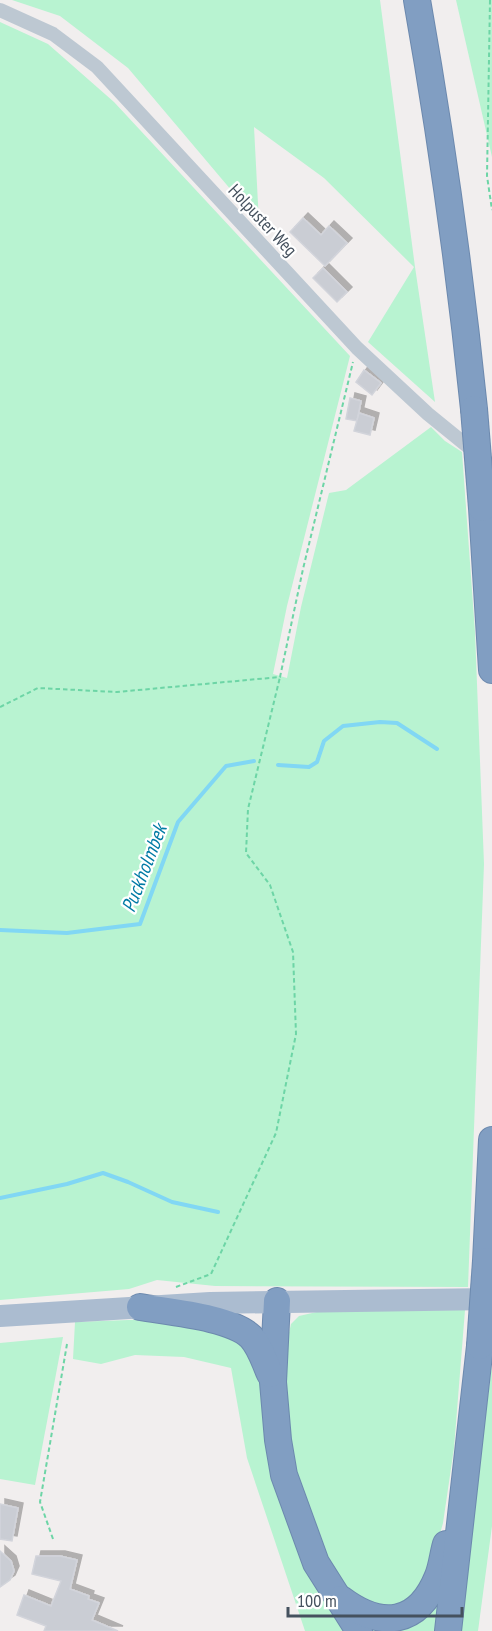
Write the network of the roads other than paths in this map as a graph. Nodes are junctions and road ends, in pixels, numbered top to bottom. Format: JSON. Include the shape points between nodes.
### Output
{"nodes":[{"id":1,"x":417,"y":0,"type":"edge"},
{"id":2,"x":0,"y":10,"type":"edge"},
{"id":3,"x":492,"y":466,"type":"edge"},
{"id":4,"x":492,"y":670,"type":"edge"},
{"id":5,"x":492,"y":1140,"type":"edge"},
{"id":6,"x":492,"y":1299,"type":"edge"},
{"id":7,"x":277,"y":1301,"type":"junction"},
{"id":8,"x":140,"y":1307,"type":"junction"},
{"id":9,"x":0,"y":1316,"type":"edge"},
{"id":10,"x":273,"y":1382,"type":"junction"},
{"id":11,"x":463,"y":1506,"type":"junction"},
{"id":12,"x":333,"y":1594,"type":"junction"},
{"id":13,"x":359,"y":1631,"type":"edge"},
{"id":14,"x":448,"y":1631,"type":"edge"}],
"edges":[{"from":1,"to":4,"type":"highway","bridge":true,"via":[[460,275],[474,409]]},
{"from":2,"to":3,"type":"street","name":"Holpuster Weg","via":[[53,34],[97,67],[357,348]]},
{"from":5,"to":11,"type":"highway","bridge":true,"via":[[480,1346]]},
{"from":6,"to":7,"type":"main road"},
{"from":7,"to":8,"type":"main road"},
{"from":7,"to":10,"type":"highway"},
{"from":8,"to":9,"type":"main road"},
{"from":8,"to":10,"type":"highway","via":[[228,1323],[250,1336],[261,1351]]},
{"from":10,"to":12,"type":"highway","via":[[284,1475],[316,1563]]},
{"from":11,"to":12,"type":"highway","via":[[448,1536],[438,1576],[412,1613],[393,1619],[372,1617]]},
{"from":11,"to":14,"type":"highway"},
{"from":12,"to":13,"type":"highway"}]}
